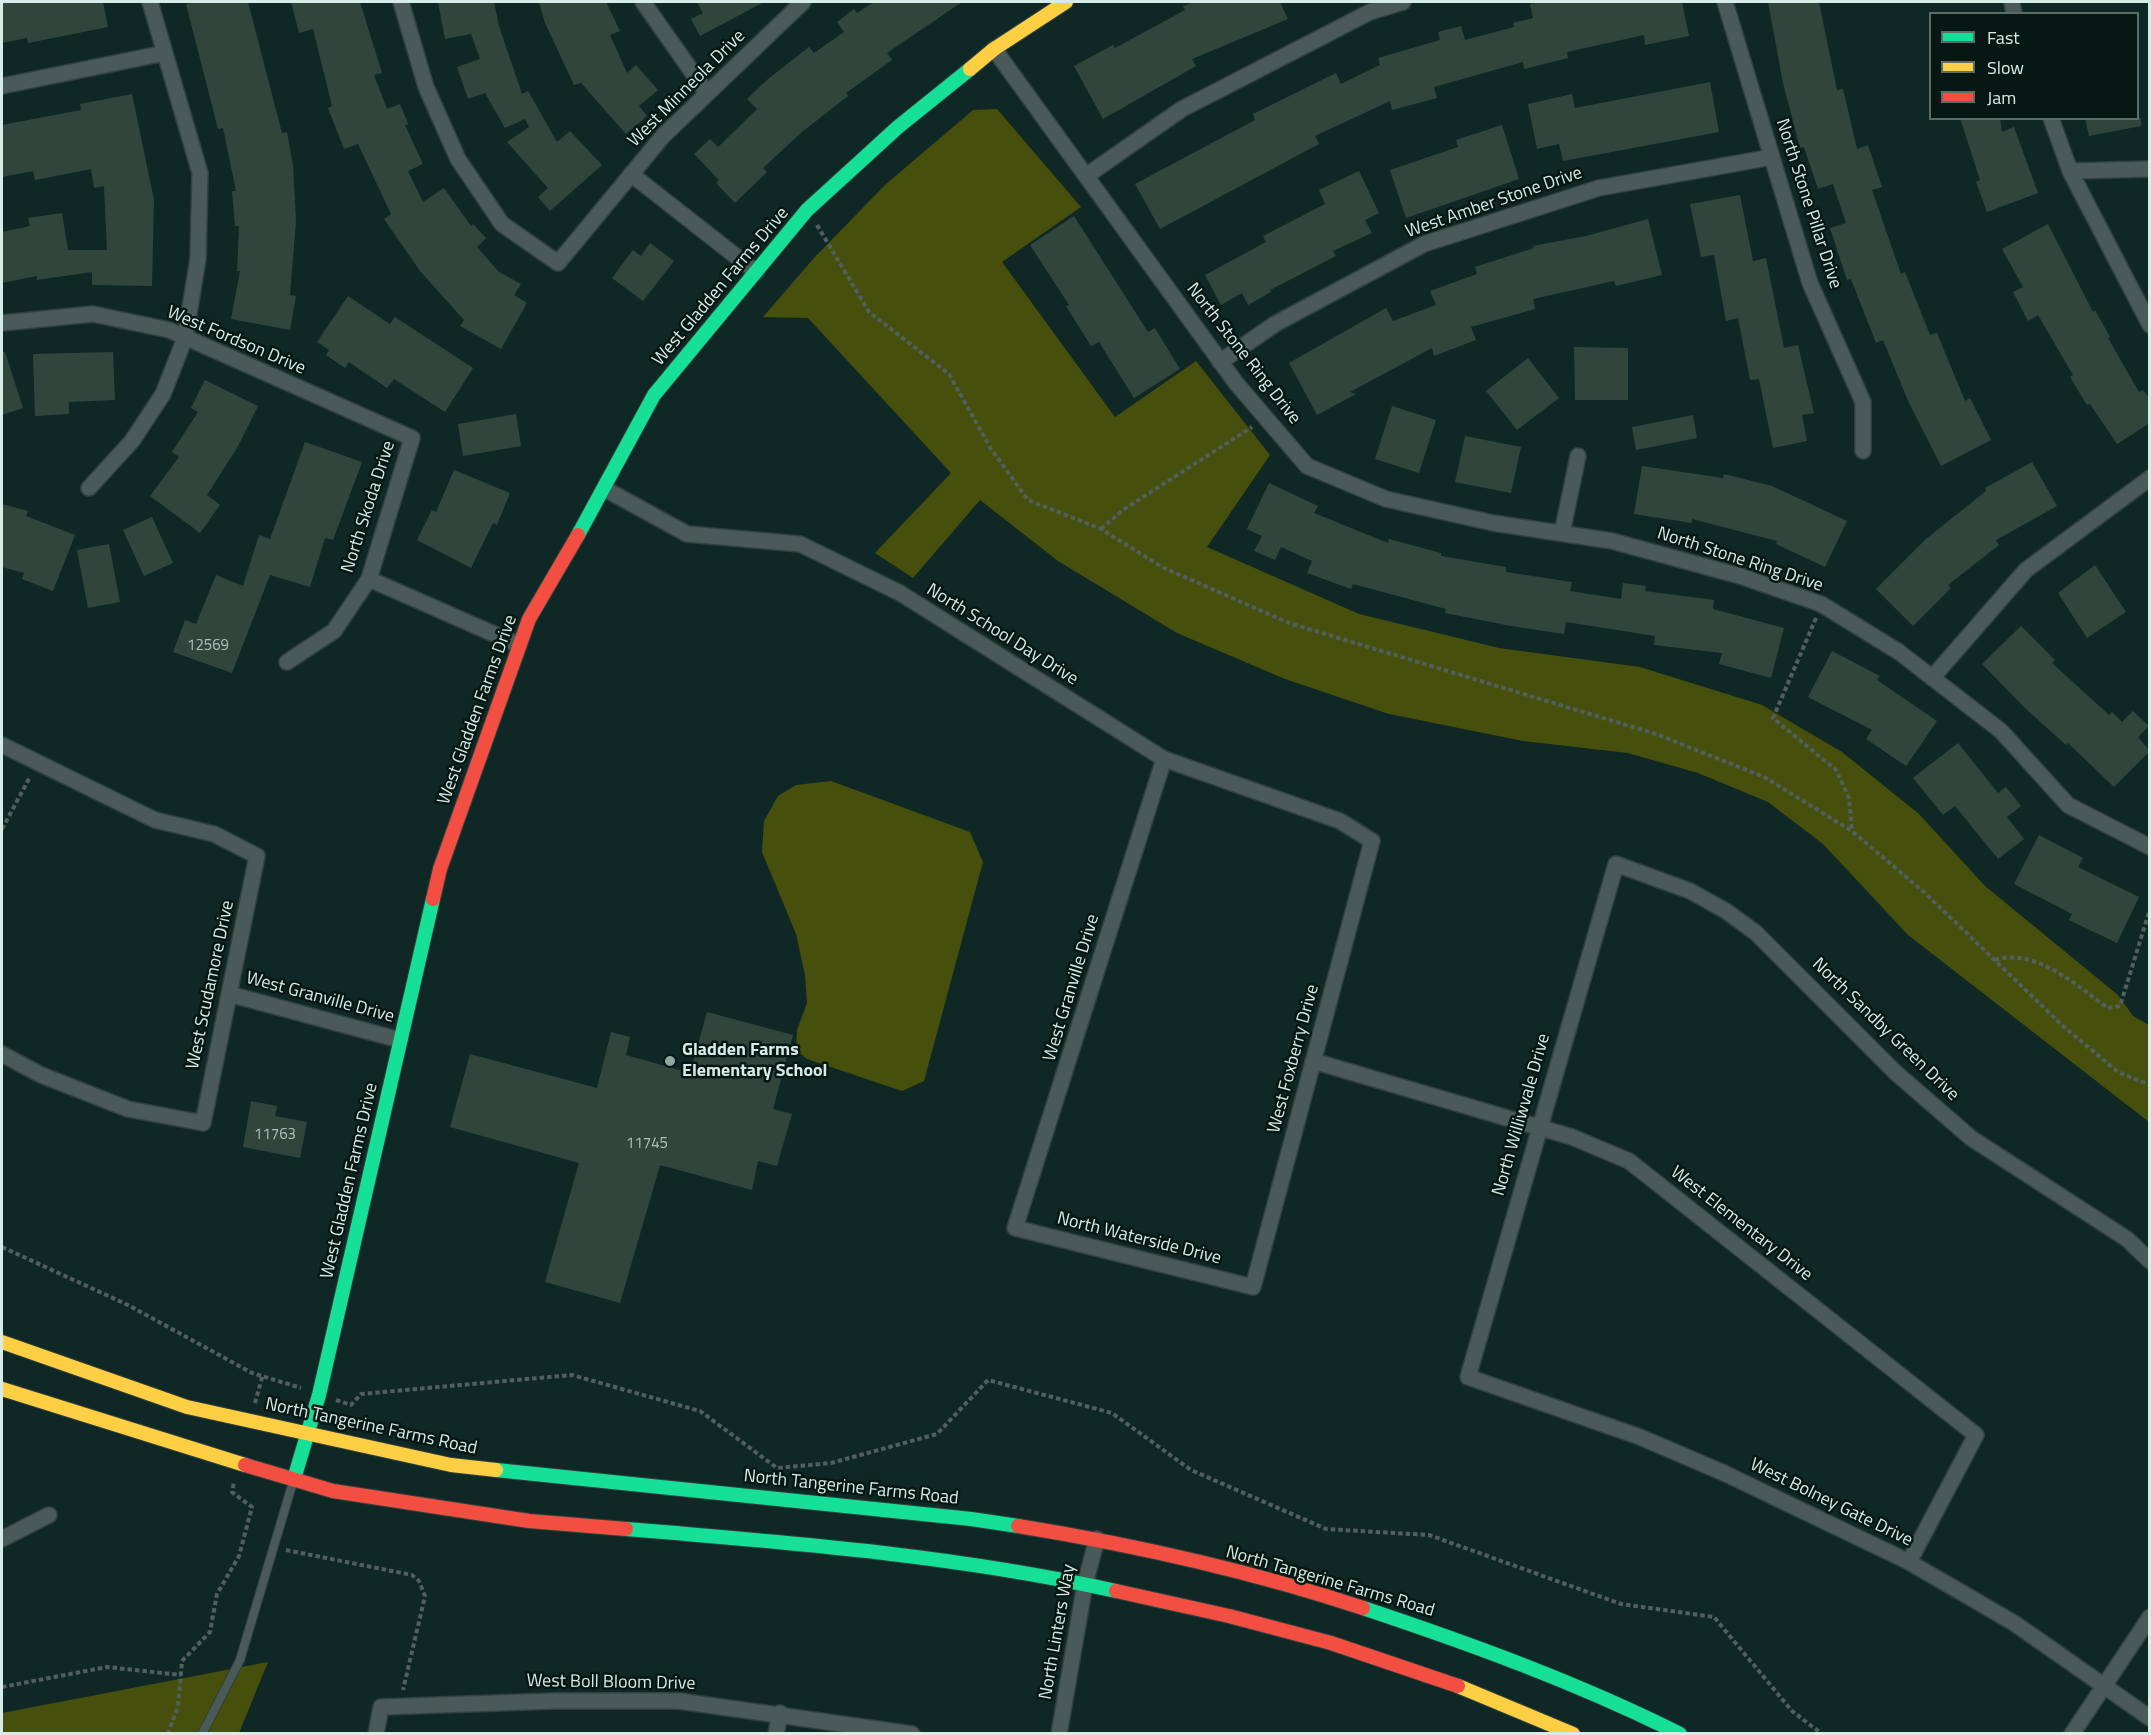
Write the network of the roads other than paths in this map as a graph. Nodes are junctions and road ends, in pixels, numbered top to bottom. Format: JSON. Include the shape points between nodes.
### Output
{"nodes":[{"id":1,"x":150,"y":2,"type":"edge"},
{"id":2,"x":401,"y":2,"type":"edge"},
{"id":3,"x":643,"y":2,"type":"edge"},
{"id":4,"x":803,"y":2,"type":"edge"},
{"id":5,"x":1066,"y":2,"type":"edge"},
{"id":6,"x":1403,"y":2,"type":"edge"},
{"id":7,"x":1725,"y":2,"type":"edge"},
{"id":8,"x":994,"y":50,"type":"junction"},
{"id":9,"x":165,"y":53,"type":"junction"},
{"id":10,"x":2,"y":86,"type":"edge"},
{"id":11,"x":707,"y":93,"type":"junction"},
{"id":12,"x":2051,"y":120,"type":"edge"},
{"id":13,"x":1772,"y":157,"type":"junction"},
{"id":14,"x":2150,"y":169,"type":"edge"},
{"id":15,"x":2070,"y":171,"type":"junction"},
{"id":16,"x":631,"y":174,"type":"junction"},
{"id":17,"x":1086,"y":176,"type":"junction"},
{"id":18,"x":756,"y":272,"type":"junction"},
{"id":19,"x":2,"y":323,"type":"edge"},
{"id":20,"x":2150,"y":325,"type":"edge"},
{"id":21,"x":185,"y":338,"type":"junction"},
{"id":22,"x":1220,"y":362,"type":"junction"},
{"id":23,"x":412,"y":438,"type":"joint"},
{"id":24,"x":1863,"y":451,"type":"dead end"},
{"id":25,"x":1578,"y":456,"type":"dead end"},
{"id":26,"x":2150,"y":478,"type":"edge"},
{"id":27,"x":89,"y":488,"type":"dead end"},
{"id":28,"x":605,"y":489,"type":"junction"},
{"id":29,"x":1562,"y":533,"type":"junction"},
{"id":30,"x":369,"y":579,"type":"junction"},
{"id":31,"x":519,"y":645,"type":"junction"},
{"id":32,"x":287,"y":663,"type":"dead end"},
{"id":33,"x":1932,"y":678,"type":"junction"},
{"id":34,"x":2,"y":745,"type":"edge"},
{"id":35,"x":1164,"y":759,"type":"junction"},
{"id":36,"x":1372,"y":841,"type":"joint"},
{"id":37,"x":2150,"y":847,"type":"edge"},
{"id":38,"x":1616,"y":864,"type":"joint"},
{"id":39,"x":229,"y":994,"type":"junction"},
{"id":40,"x":400,"y":1040,"type":"junction"},
{"id":41,"x":2,"y":1054,"type":"edge"},
{"id":42,"x":1313,"y":1061,"type":"junction"},
{"id":43,"x":1539,"y":1126,"type":"junction"},
{"id":44,"x":1015,"y":1228,"type":"joint"},
{"id":45,"x":2150,"y":1261,"type":"edge"},
{"id":46,"x":1253,"y":1287,"type":"joint"},
{"id":47,"x":2,"y":1342,"type":"edge"},
{"id":48,"x":1468,"y":1377,"type":"joint"},
{"id":49,"x":2,"y":1389,"type":"edge"},
{"id":50,"x":307,"y":1435,"type":"junction"},
{"id":51,"x":294,"y":1479,"type":"junction"},
{"id":52,"x":49,"y":1515,"type":"dead end"},
{"id":53,"x":2,"y":1539,"type":"edge"},
{"id":54,"x":1097,"y":1539,"type":"junction"},
{"id":55,"x":1909,"y":1562,"type":"junction"},
{"id":56,"x":1085,"y":1584,"type":"junction"},
{"id":57,"x":2150,"y":1617,"type":"edge"},
{"id":58,"x":2103,"y":1685,"type":"junction"},
{"id":59,"x":780,"y":1713,"type":"junction"},
{"id":60,"x":2150,"y":1718,"type":"edge"},
{"id":61,"x":202,"y":1734,"type":"edge"},
{"id":62,"x":376,"y":1734,"type":"edge"},
{"id":63,"x":776,"y":1734,"type":"edge"},
{"id":64,"x":912,"y":1734,"type":"edge"},
{"id":65,"x":1059,"y":1734,"type":"edge"},
{"id":66,"x":1573,"y":1734,"type":"edge"},
{"id":67,"x":1680,"y":1734,"type":"edge"},
{"id":68,"x":2072,"y":1734,"type":"edge"}],
"edges":[{"from":1,"to":9,"type":"street"},
{"from":2,"to":16,"type":"street","name":"West Minneola Drive","via":[[426,87],[458,159],[502,224],[558,263]]},
{"from":3,"to":11,"type":"street"},
{"from":4,"to":11,"type":"street","name":"West Minneola Drive"},
{"from":5,"to":8,"type":"main road","name":"West Gladden Farms Drive"},
{"from":6,"to":17,"type":"street","via":[[1370,12],[1182,109]]},
{"from":7,"to":13,"type":"street","name":"North Stone Pillar Drive"},
{"from":8,"to":17,"type":"street","name":"North Stone Ring Drive"},
{"from":8,"to":18,"type":"main road","name":"West Gladden Farms Drive","via":[[898,128],[807,210]]},
{"from":9,"to":10,"type":"street"},
{"from":9,"to":21,"type":"street","via":[[200,173],[198,259]]},
{"from":11,"to":16,"type":"street","name":"West Minneola Drive"},
{"from":12,"to":15,"type":"street"},
{"from":13,"to":22,"type":"street","name":"West Amber Stone Drive","via":[[1599,188],[1424,244],[1275,324]]},
{"from":13,"to":24,"type":"street","name":"North Stone Pillar Drive","via":[[1810,284],[1863,402]]},
{"from":14,"to":15,"type":"street"},
{"from":15,"to":20,"type":"street"},
{"from":16,"to":18,"type":"street"},
{"from":17,"to":22,"type":"street","name":"North Stone Ring Drive"},
{"from":18,"to":28,"type":"main road","name":"West Gladden Farms Drive","via":[[654,395]]},
{"from":19,"to":21,"type":"street","name":"West Fordson Drive","via":[[93,314],[169,330]]},
{"from":21,"to":23,"type":"street","name":"West Fordson Drive"},
{"from":21,"to":27,"type":"street","via":[[163,394],[132,441]]},
{"from":22,"to":29,"type":"street","name":"North Stone Ring Drive","via":[[1306,466],[1386,499],[1493,523]]},
{"from":23,"to":30,"type":"street","name":"North Skoda Drive"},
{"from":25,"to":29,"type":"street"},
{"from":26,"to":33,"type":"street","via":[[2026,570]]},
{"from":28,"to":31,"type":"main road","name":"West Gladden Farms Drive","via":[[529,620]]},
{"from":28,"to":35,"type":"street","name":"North School Day Drive","via":[[687,534],[800,544],[900,593]]},
{"from":29,"to":33,"type":"street","name":"North Stone Ring Drive","via":[[1623,544],[1740,576],[1821,604],[1899,652]]},
{"from":30,"to":31,"type":"street"},
{"from":30,"to":32,"type":"street","name":"North Skoda Drive","via":[[334,631]]},
{"from":31,"to":40,"type":"main road","name":"West Gladden Farms Drive","via":[[440,869]]},
{"from":33,"to":37,"type":"street","name":"North Stone Ring Drive","via":[[2001,731],[2068,805]]},
{"from":34,"to":39,"type":"street","name":"West Scudamore Drive","via":[[155,820],[214,834],[258,856]]},
{"from":35,"to":36,"type":"street","name":"North School Day Drive","via":[[1340,821]]},
{"from":35,"to":44,"type":"street","name":"West Granville Drive"},
{"from":36,"to":42,"type":"street","name":"West Foxberry Drive"},
{"from":38,"to":43,"type":"street","name":"North Williwvale Drive"},
{"from":38,"to":45,"type":"street","name":"North Sandby Green Drive","via":[[1690,891],[1756,933],[1895,1072],[1971,1138],[2127,1239]]},
{"from":39,"to":40,"type":"street","name":"West Granville Drive"},
{"from":39,"to":41,"type":"street","name":"West Scudamore Drive","via":[[203,1123],[128,1109],[41,1075]]},
{"from":40,"to":50,"type":"main road","name":"West Gladden Farms Drive"},
{"from":42,"to":43,"type":"street","name":"West Elementary Drive"},
{"from":42,"to":46,"type":"street","name":"West Foxberry Drive"},
{"from":43,"to":48,"type":"street","name":"North Williwvale Drive"},
{"from":43,"to":55,"type":"street","name":"West Elementary Drive","via":[[1629,1161],[1976,1435]]},
{"from":44,"to":46,"type":"street","name":"North Waterside Drive"},
{"from":47,"to":50,"type":"main road","name":"North Tangerine Farms Road","via":[[187,1407]]},
{"from":48,"to":55,"type":"street","name":"West Bolney Gate Drive","via":[[1640,1437]]},
{"from":49,"to":51,"type":"main road"},
{"from":50,"to":51,"type":"main road","name":"West Gladden Farms Drive"},
{"from":50,"to":54,"type":"main road","name":"North Tangerine Farms Road","via":[[451,1465],[889,1510]]},
{"from":51,"to":56,"type":"main road","via":[[333,1491],[529,1521],[834,1546],[970,1562]]},
{"from":51,"to":61,"type":"lane","via":[[240,1660]]},
{"from":52,"to":53,"type":"street"},
{"from":54,"to":56,"type":"street","name":"North Linters Way"},
{"from":54,"to":67,"type":"main road","name":"North Tangerine Farms Road","via":[[1235,1571],[1461,1641],[1632,1710]]},
{"from":55,"to":58,"type":"street","name":"West Bolney Gate Drive","via":[[2014,1623]]},
{"from":56,"to":65,"type":"street","name":"North Linters Way"},
{"from":56,"to":66,"type":"main road","via":[[1331,1643],[1459,1686]]},
{"from":57,"to":58,"type":"street"},
{"from":58,"to":60,"type":"street","name":"West Bolney Gate Drive"},
{"from":58,"to":68,"type":"street"},
{"from":59,"to":62,"type":"street","name":"West Boll Bloom Drive","via":[[680,1701],[381,1707]]},
{"from":59,"to":63,"type":"street"},
{"from":59,"to":64,"type":"street","name":"West Boll Bloom Drive"}]}
